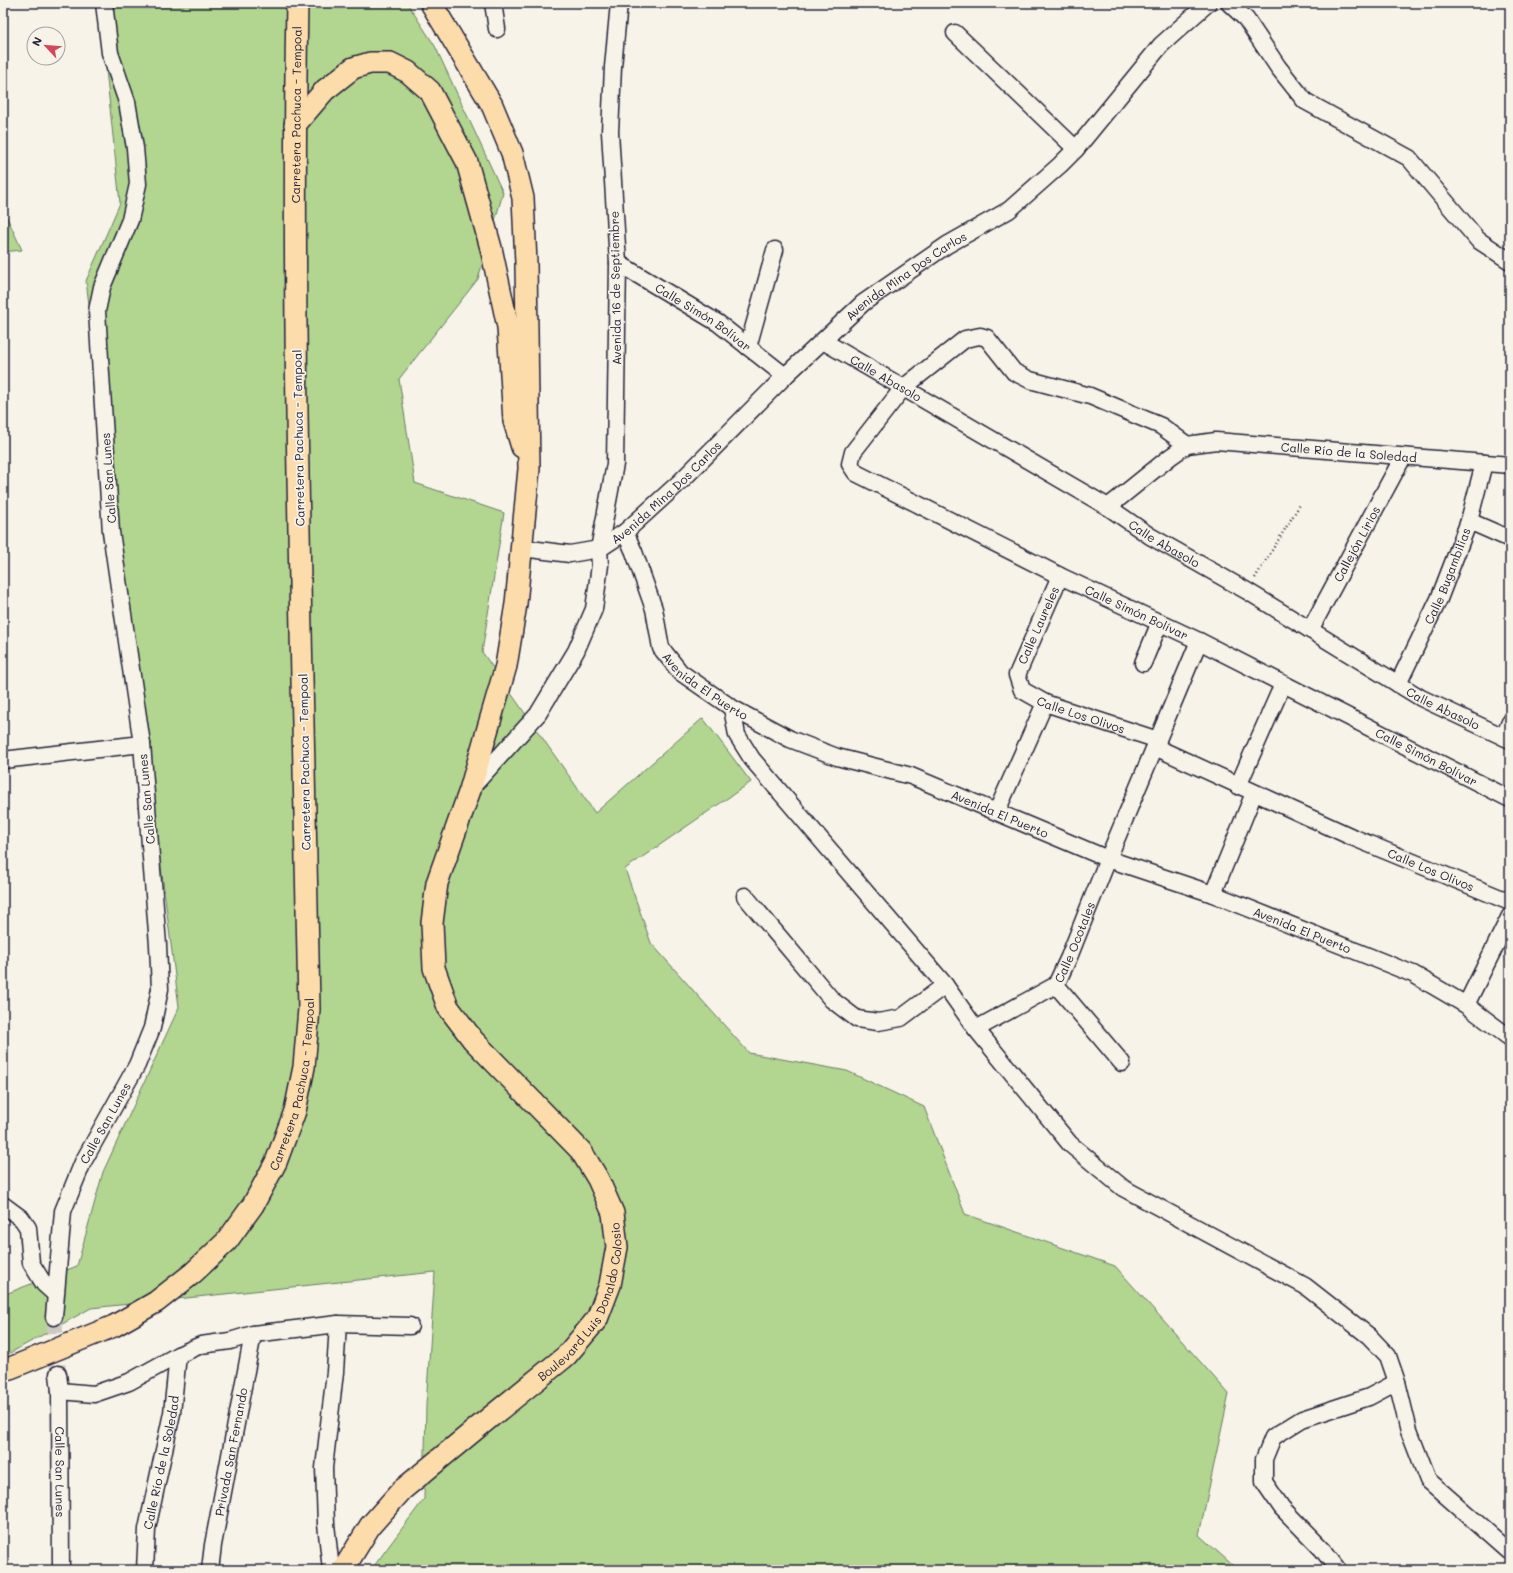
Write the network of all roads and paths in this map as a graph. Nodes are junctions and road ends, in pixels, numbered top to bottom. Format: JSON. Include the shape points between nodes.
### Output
{"nodes":[{"id":1,"x":104,"y":3,"type":"edge"},
{"id":2,"x":298,"y":3,"type":"edge"},
{"id":3,"x":431,"y":3,"type":"edge"},
{"id":4,"x":493,"y":3,"type":"edge"},
{"id":5,"x":619,"y":3,"type":"edge"},
{"id":6,"x":1208,"y":3,"type":"edge"},
{"id":7,"x":1230,"y":3,"type":"edge"},
{"id":8,"x":497,"y":28,"type":"dead end"},
{"id":9,"x":955,"y":33,"type":"dead end"},
{"id":10,"x":295,"y":125,"type":"junction"},
{"id":11,"x":1076,"y":149,"type":"junction"},
{"id":12,"x":775,"y":250,"type":"dead end"},
{"id":13,"x":1510,"y":261,"type":"edge"},
{"id":14,"x":618,"y":263,"type":"junction"},
{"id":15,"x":823,"y":341,"type":"junction"},
{"id":16,"x":748,"y":347,"type":"junction"},
{"id":17,"x":785,"y":376,"type":"junction"},
{"id":18,"x":903,"y":388,"type":"junction"},
{"id":19,"x":1187,"y":446,"type":"junction"},
{"id":20,"x":1403,"y":457,"type":"junction"},
{"id":21,"x":1484,"y":463,"type":"junction"},
{"id":22,"x":1510,"y":465,"type":"edge"},
{"id":23,"x":529,"y":469,"type":"junction"},
{"id":24,"x":1302,"y":502,"type":"dead end"},
{"id":25,"x":1108,"y":507,"type":"junction"},
{"id":26,"x":1469,"y":521,"type":"junction"},
{"id":27,"x":625,"y":532,"type":"junction"},
{"id":28,"x":1510,"y":539,"type":"edge"},
{"id":29,"x":522,"y":548,"type":"junction"},
{"id":30,"x":599,"y":548,"type":"junction"},
{"id":31,"x":1060,"y":576,"type":"junction"},
{"id":32,"x":1247,"y":591,"type":"junction"},
{"id":33,"x":1160,"y":622,"type":"junction"},
{"id":34,"x":1310,"y":630,"type":"junction"},
{"id":35,"x":1199,"y":641,"type":"junction"},
{"id":36,"x":1143,"y":663,"type":"dead end"},
{"id":37,"x":1017,"y":675,"type":"joint"},
{"id":38,"x":1283,"y":684,"type":"junction"},
{"id":39,"x":1398,"y":684,"type":"junction"},
{"id":40,"x":1045,"y":703,"type":"junction"},
{"id":41,"x":732,"y":708,"type":"junction"},
{"id":42,"x":1508,"y":733,"type":"edge"},
{"id":43,"x":142,"y":744,"type":"junction"},
{"id":44,"x":1156,"y":744,"type":"junction"},
{"id":45,"x":3,"y":760,"type":"edge"},
{"id":46,"x":1238,"y":786,"type":"junction"},
{"id":47,"x":470,"y":790,"type":"junction"},
{"id":48,"x":1254,"y":793,"type":"junction"},
{"id":49,"x":1510,"y":799,"type":"edge"},
{"id":50,"x":997,"y":811,"type":"junction"},
{"id":51,"x":1108,"y":859,"type":"junction"},
{"id":52,"x":1213,"y":894,"type":"junction"},
{"id":53,"x":745,"y":896,"type":"dead end"},
{"id":54,"x":1510,"y":902,"type":"edge"},
{"id":55,"x":1510,"y":916,"type":"edge"},
{"id":56,"x":945,"y":985,"type":"junction"},
{"id":57,"x":1056,"y":985,"type":"junction"},
{"id":58,"x":1466,"y":1005,"type":"junction"},
{"id":59,"x":976,"y":1029,"type":"junction"},
{"id":60,"x":1510,"y":1038,"type":"edge"},
{"id":61,"x":1122,"y":1062,"type":"dead end"},
{"id":62,"x":3,"y":1205,"type":"edge"},
{"id":63,"x":55,"y":1294,"type":"junction"},
{"id":64,"x":54,"y":1317,"type":"tunnel mouth"},
{"id":65,"x":338,"y":1324,"type":"junction"},
{"id":66,"x":410,"y":1326,"type":"dead end"},
{"id":67,"x":253,"y":1334,"type":"junction"},
{"id":68,"x":178,"y":1355,"type":"junction"},
{"id":69,"x":3,"y":1371,"type":"edge"},
{"id":70,"x":58,"y":1374,"type":"tunnel mouth"},
{"id":71,"x":1397,"y":1382,"type":"junction"},
{"id":72,"x":60,"y":1391,"type":"junction"},
{"id":73,"x":1510,"y":1552,"type":"edge"},
{"id":74,"x":61,"y":1570,"type":"edge"},
{"id":75,"x":145,"y":1570,"type":"edge"},
{"id":76,"x":210,"y":1570,"type":"edge"},
{"id":77,"x":331,"y":1570,"type":"edge"},
{"id":78,"x":343,"y":1570,"type":"edge"},
{"id":79,"x":1338,"y":1570,"type":"edge"}],
"edges":[{"from":1,"to":43,"type":"street","name":"Calle San Lunes","via":[[110,53],[127,102],[138,184],[130,220],[102,287],[97,311],[111,532]]},
{"from":2,"to":10,"type":"main road","name":"Carretera Pachuca - Tempoal"},
{"from":3,"to":23,"type":"main road","via":[[492,105],[512,153],[523,198]]},
{"from":4,"to":8,"type":"street"},
{"from":5,"to":14,"type":"street","name":"Avenida 16 de Septiembre","via":[[610,132]]},
{"from":6,"to":11,"type":"street","name":"Avenida Mina Dos Carlos","via":[[1161,45]]},
{"from":7,"to":13,"type":"street","via":[[1246,19],[1305,101],[1409,158],[1478,240]]},
{"from":9,"to":11,"type":"street"},
{"from":10,"to":23,"type":"main road","via":[[325,90],[354,68],[370,62],[390,63],[408,72],[430,91],[467,162],[491,248],[508,327],[514,421]]},
{"from":10,"to":69,"type":"main road","name":"Carretera Pachuca - Tempoal","via":[[309,1009],[304,1067],[295,1112],[276,1162],[253,1205],[227,1241],[193,1273],[156,1302],[114,1326]]},
{"from":11,"to":15,"type":"street","name":"Avenida Mina Dos Carlos","via":[[1009,210],[947,245],[863,303]]},
{"from":12,"to":16,"type":"street"},
{"from":14,"to":16,"type":"street","name":"Calle Simón Bolívar","via":[[718,323]]},
{"from":14,"to":30,"type":"street","name":"Avenida 16 de Septiembre","via":[[615,464]]},
{"from":15,"to":17,"type":"street","name":"Avenida Mina Dos Carlos"},
{"from":15,"to":18,"type":"street","name":"Calle Abasolo"},
{"from":16,"to":17,"type":"street","name":"Calle Simón Bolívar"},
{"from":17,"to":27,"type":"street","name":"Avenida Mina Dos Carlos","via":[[681,481]]},
{"from":18,"to":19,"type":"street","name":"Calle Simón Bolívar","via":[[965,339],[980,336],[987,338],[1019,375],[1090,396],[1161,426]]},
{"from":18,"to":25,"type":"street","name":"Calle Abasolo"},
{"from":18,"to":31,"type":"street","name":"Calle Simón Bolívar","via":[[853,452],[850,464],[856,473]]},
{"from":19,"to":20,"type":"street","name":"Calle Río de la Soledad","via":[[1216,441]]},
{"from":19,"to":25,"type":"street","via":[[1170,456]]},
{"from":20,"to":21,"type":"street","name":"Calle Río de la Soledad"},
{"from":20,"to":34,"type":"street","name":"Callejón Lirios"},
{"from":21,"to":22,"type":"street","name":"Calle Río de la Soledad"},
{"from":21,"to":26,"type":"street","name":"Calle Bugambilias"},
{"from":23,"to":29,"type":"main road"},
{"from":24,"to":32,"type":"path"},
{"from":25,"to":32,"type":"street","name":"Calle Abasolo","via":[[1150,536]]},
{"from":26,"to":28,"type":"street"},
{"from":26,"to":39,"type":"street","name":"Calle Bugambilias","via":[[1439,599]]},
{"from":27,"to":30,"type":"street","name":"Avenida Mina Dos Carlos"},
{"from":27,"to":41,"type":"street","name":"Avenida El Puerto","via":[[654,609],[661,648],[680,672]]},
{"from":29,"to":30,"type":"street","name":"Avenida Mina Dos Carlos","via":[[570,554]]},
{"from":29,"to":47,"type":"main road","via":[[506,666]]},
{"from":30,"to":47,"type":"street","name":"Avenida Mina Dos Carlos","via":[[600,564],[594,609],[576,651],[538,714]]},
{"from":31,"to":33,"type":"street","name":"Calle Simón Bolívar"},
{"from":31,"to":37,"type":"street","name":"Calle Laureles"},
{"from":32,"to":34,"type":"street","name":"Calle Abasolo"},
{"from":33,"to":35,"type":"street","name":"Calle Simón Bolívar"},
{"from":33,"to":36,"type":"street"},
{"from":34,"to":39,"type":"street","name":"Calle Abasolo"},
{"from":35,"to":38,"type":"street","name":"Calle Simón Bolívar"},
{"from":35,"to":44,"type":"street"},
{"from":37,"to":40,"type":"street","name":"Calle Los Olivos","via":[[1022,690]]},
{"from":38,"to":46,"type":"street"},
{"from":38,"to":49,"type":"street","name":"Calle Simón Bolívar"},
{"from":39,"to":42,"type":"street","name":"Calle Abasolo","via":[[1421,698]]},
{"from":40,"to":44,"type":"street","name":"Calle Los Olivos"},
{"from":40,"to":50,"type":"street"},
{"from":41,"to":50,"type":"street","name":"Avenida El Puerto","via":[[790,739],[837,757],[911,776]]},
{"from":41,"to":56,"type":"street","via":[[737,736],[752,759]]},
{"from":43,"to":45,"type":"street"},
{"from":43,"to":63,"type":"street","name":"Calle San Lunes","via":[[160,989],[152,1028],[137,1065],[83,1162],[63,1211]]},
{"from":44,"to":46,"type":"street"},
{"from":44,"to":51,"type":"street"},
{"from":46,"to":48,"type":"street"},
{"from":47,"to":78,"type":"main road","name":"Boulevard Luis Donaldo Colosio","via":[[437,883],[432,923],[434,968],[448,1007],[474,1040],[581,1150],[595,1173],[612,1213],[617,1247],[610,1285],[597,1319],[566,1356],[402,1490],[370,1526]]},
{"from":48,"to":52,"type":"street"},
{"from":48,"to":54,"type":"street","name":"Calle Los Olivos","via":[[1352,837]]},
{"from":50,"to":51,"type":"street","name":"Avenida El Puerto"},
{"from":51,"to":52,"type":"street","name":"Avenida El Puerto"},
{"from":51,"to":57,"type":"street","name":"Calle Ocotales"},
{"from":52,"to":58,"type":"street","name":"Avenida El Puerto","via":[[1413,974]]},
{"from":53,"to":56,"type":"street","via":[[832,1000],[857,1019],[878,1022],[901,1018]]},
{"from":55,"to":58,"type":"street"},
{"from":56,"to":59,"type":"street"},
{"from":57,"to":59,"type":"street","name":"Calle Ocotales"},
{"from":57,"to":61,"type":"street"},
{"from":58,"to":60,"type":"street","name":"Avenida El Puerto"},
{"from":59,"to":71,"type":"street","via":[[1070,1144],[1123,1188],[1305,1286],[1369,1336],[1388,1356]]},
{"from":62,"to":63,"type":"street","via":[[22,1219],[28,1228],[31,1263],[44,1284]]},
{"from":63,"to":64,"type":"street","name":"Calle San Lunes"},
{"from":65,"to":66,"type":"street"},
{"from":65,"to":67,"type":"street"},
{"from":65,"to":77,"type":"street","via":[[324,1468]]},
{"from":67,"to":68,"type":"street","via":[[230,1341],[201,1345]]},
{"from":67,"to":76,"type":"street","name":"Privada San Fernando"},
{"from":68,"to":72,"type":"street","via":[[129,1382],[94,1394]]},
{"from":68,"to":75,"type":"street","name":"Calle Río de la Soledad","via":[[172,1413],[147,1529]]},
{"from":70,"to":72,"type":"street","name":"Calle San Lunes"},
{"from":71,"to":73,"type":"street","via":[[1409,1431],[1428,1480]]},
{"from":71,"to":79,"type":"street","via":[[1369,1397],[1302,1419],[1273,1437],[1264,1459],[1264,1482],[1282,1508],[1322,1549]]},
{"from":72,"to":74,"type":"street","name":"Calle San Lunes"}]}
